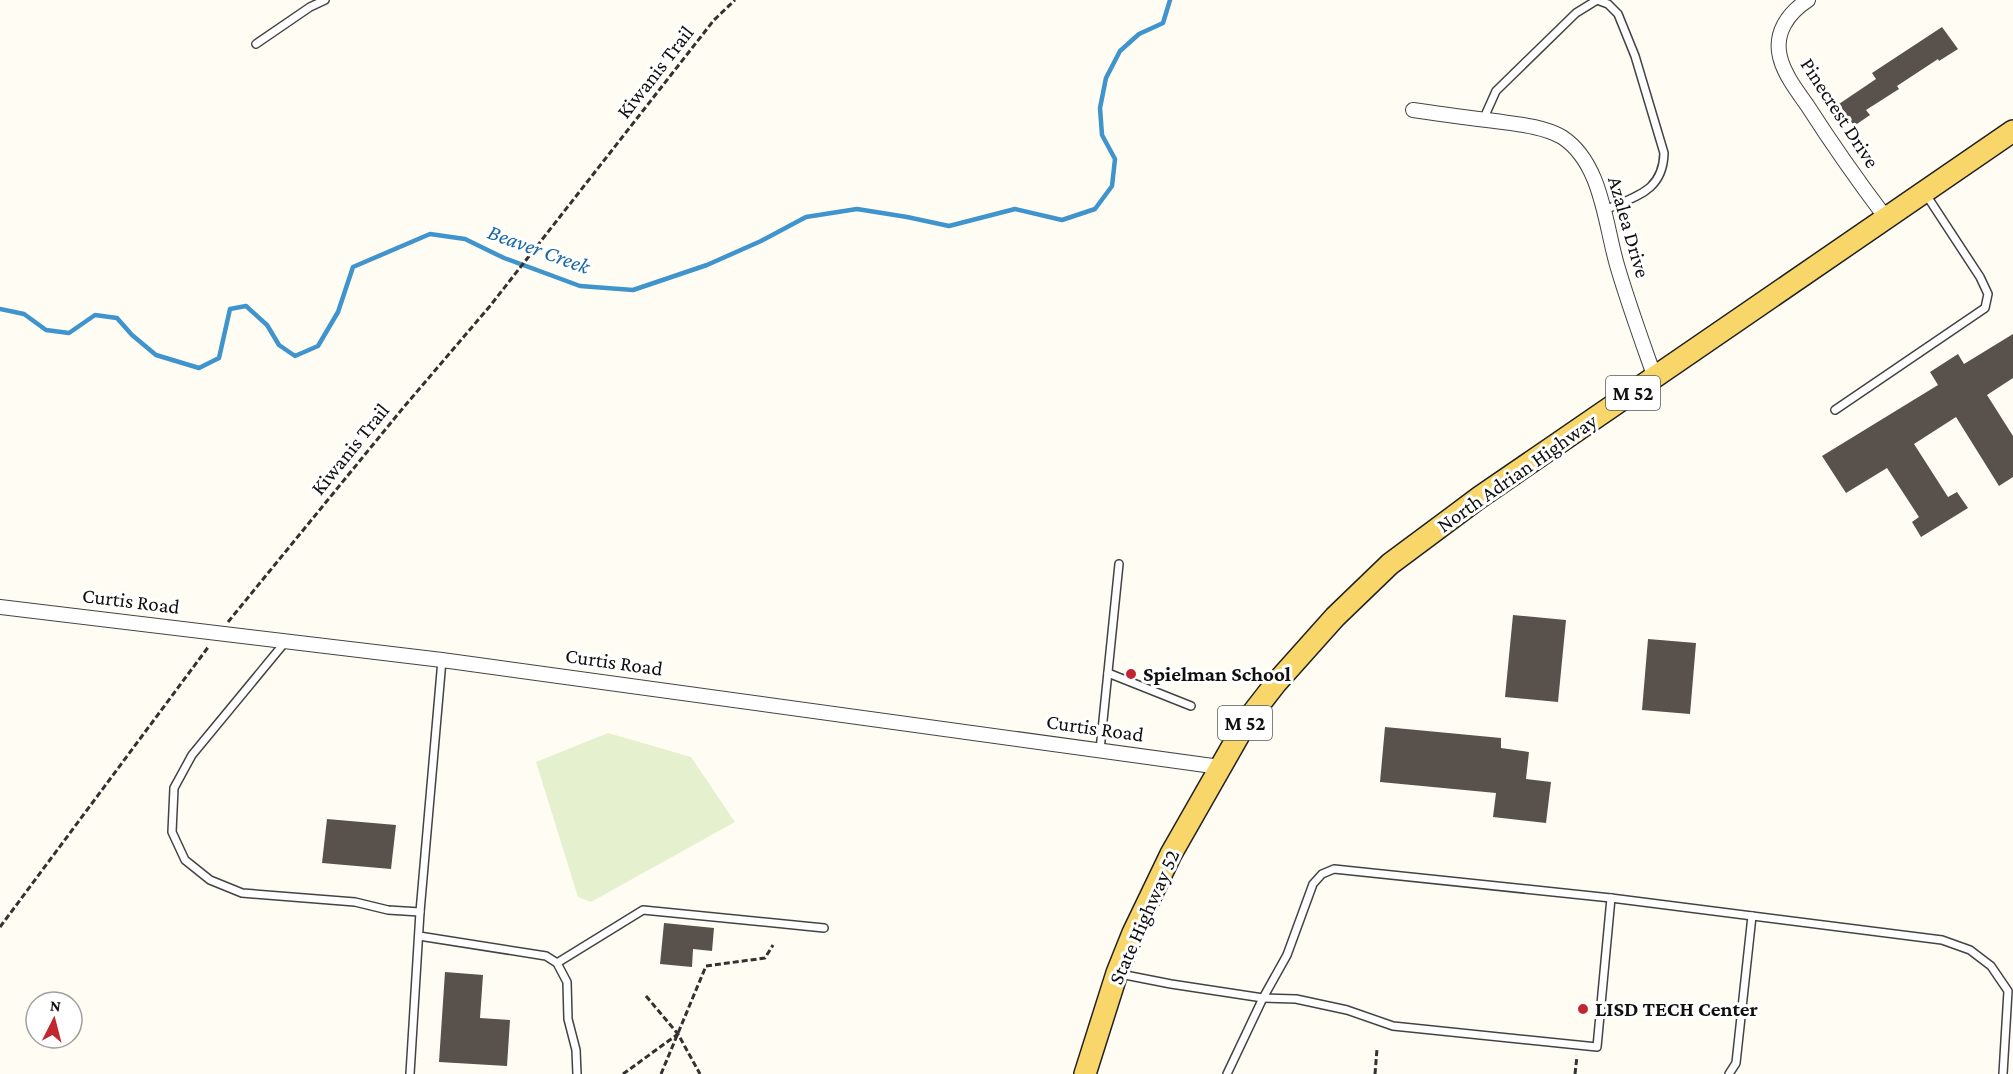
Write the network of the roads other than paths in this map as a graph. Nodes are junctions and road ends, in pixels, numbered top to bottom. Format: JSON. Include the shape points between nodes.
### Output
{"nodes":[{"id":1,"x":324,"y":0,"type":"edge"},
{"id":2,"x":1808,"y":0,"type":"edge"},
{"id":3,"x":256,"y":44,"type":"dead end"},
{"id":4,"x":1413,"y":110,"type":"dead end"},
{"id":5,"x":1483,"y":120,"type":"junction"},
{"id":6,"x":2013,"y":131,"type":"edge"},
{"id":7,"x":1924,"y":192,"type":"junction"},
{"id":8,"x":1605,"y":210,"type":"junction"},
{"id":9,"x":1886,"y":218,"type":"junction"},
{"id":10,"x":1655,"y":378,"type":"junction"},
{"id":11,"x":1835,"y":410,"type":"dead end"},
{"id":12,"x":1119,"y":564,"type":"dead end"},
{"id":13,"x":0,"y":607,"type":"edge"},
{"id":14,"x":286,"y":641,"type":"junction"},
{"id":15,"x":442,"y":660,"type":"junction"},
{"id":16,"x":1108,"y":673,"type":"junction"},
{"id":17,"x":1191,"y":706,"type":"dead end"},
{"id":18,"x":1101,"y":750,"type":"junction"},
{"id":19,"x":1220,"y":767,"type":"junction"},
{"id":20,"x":1611,"y":898,"type":"junction"},
{"id":21,"x":420,"y":912,"type":"junction"},
{"id":22,"x":1752,"y":916,"type":"junction"},
{"id":23,"x":824,"y":928,"type":"dead end"},
{"id":24,"x":418,"y":936,"type":"junction"},
{"id":25,"x":557,"y":963,"type":"junction"},
{"id":26,"x":1117,"y":973,"type":"junction"},
{"id":27,"x":1263,"y":998,"type":"junction"},
{"id":28,"x":410,"y":1074,"type":"edge"},
{"id":29,"x":577,"y":1074,"type":"edge"},
{"id":30,"x":1085,"y":1074,"type":"edge"},
{"id":31,"x":1227,"y":1074,"type":"edge"},
{"id":32,"x":1729,"y":1074,"type":"edge"},
{"id":33,"x":2003,"y":1074,"type":"edge"}],
"edges":[{"from":1,"to":3,"type":"lane"},
{"from":2,"to":9,"type":"street","name":"Pinecrest Drive","via":[[1796,7],[1783,25],[1780,58],[1833,145]]},
{"from":4,"to":5,"type":"street","name":"Azalea Drive"},
{"from":5,"to":8,"type":"street","name":"Azalea Drive","via":[[1523,125],[1561,137],[1589,168]]},
{"from":5,"to":8,"type":"lane","via":[[1496,91],[1576,13],[1597,0],[1608,4],[1618,14],[1635,56],[1664,153],[1664,166],[1650,189]]},
{"from":6,"to":7,"type":"main road","name":"North Adrian Highway","number":"M 52"},
{"from":7,"to":9,"type":"main road","name":"North Adrian Highway","number":"M 52"},
{"from":7,"to":11,"type":"lane","via":[[1980,277],[1988,294],[1985,308]]},
{"from":8,"to":10,"type":"street","name":"Azalea Drive","via":[[1616,264]]},
{"from":9,"to":10,"type":"main road","name":"North Adrian Highway","number":"M 52"},
{"from":10,"to":19,"type":"main road","name":"North Adrian Highway","number":"M 52","via":[[1480,497],[1390,564],[1335,617],[1276,683],[1248,719]]},
{"from":12,"to":16,"type":"lane"},
{"from":13,"to":14,"type":"street","name":"Curtis Road"},
{"from":14,"to":15,"type":"street","name":"Curtis Road"},
{"from":14,"to":21,"type":"lane","via":[[192,755],[174,788],[172,832],[185,860],[210,880],[242,893],[356,902]]},
{"from":15,"to":18,"type":"street","name":"Curtis Road"},
{"from":15,"to":21,"type":"lane"},
{"from":16,"to":17,"type":"lane"},
{"from":16,"to":18,"type":"lane"},
{"from":18,"to":19,"type":"street","name":"Curtis Road"},
{"from":19,"to":26,"type":"main road","name":"State Highway 52","via":[[1171,854]]},
{"from":20,"to":22,"type":"lane"},
{"from":20,"to":27,"type":"lane","via":[[1334,869],[1313,884],[1287,955]]},
{"from":20,"to":27,"type":"lane","via":[[1597,1047],[1393,1026],[1347,1010],[1296,999]]},
{"from":21,"to":24,"type":"lane"},
{"from":22,"to":32,"type":"lane","via":[[1736,1063]]},
{"from":22,"to":33,"type":"lane","via":[[1942,940],[1970,950],[1991,966],[2008,991]]},
{"from":23,"to":25,"type":"lane","via":[[643,910]]},
{"from":24,"to":25,"type":"lane","via":[[546,956]]},
{"from":24,"to":28,"type":"lane"},
{"from":25,"to":29,"type":"lane","via":[[567,982]]},
{"from":26,"to":27,"type":"lane"},
{"from":26,"to":30,"type":"main road","name":"State Highway 52"},
{"from":27,"to":31,"type":"lane"}]}
